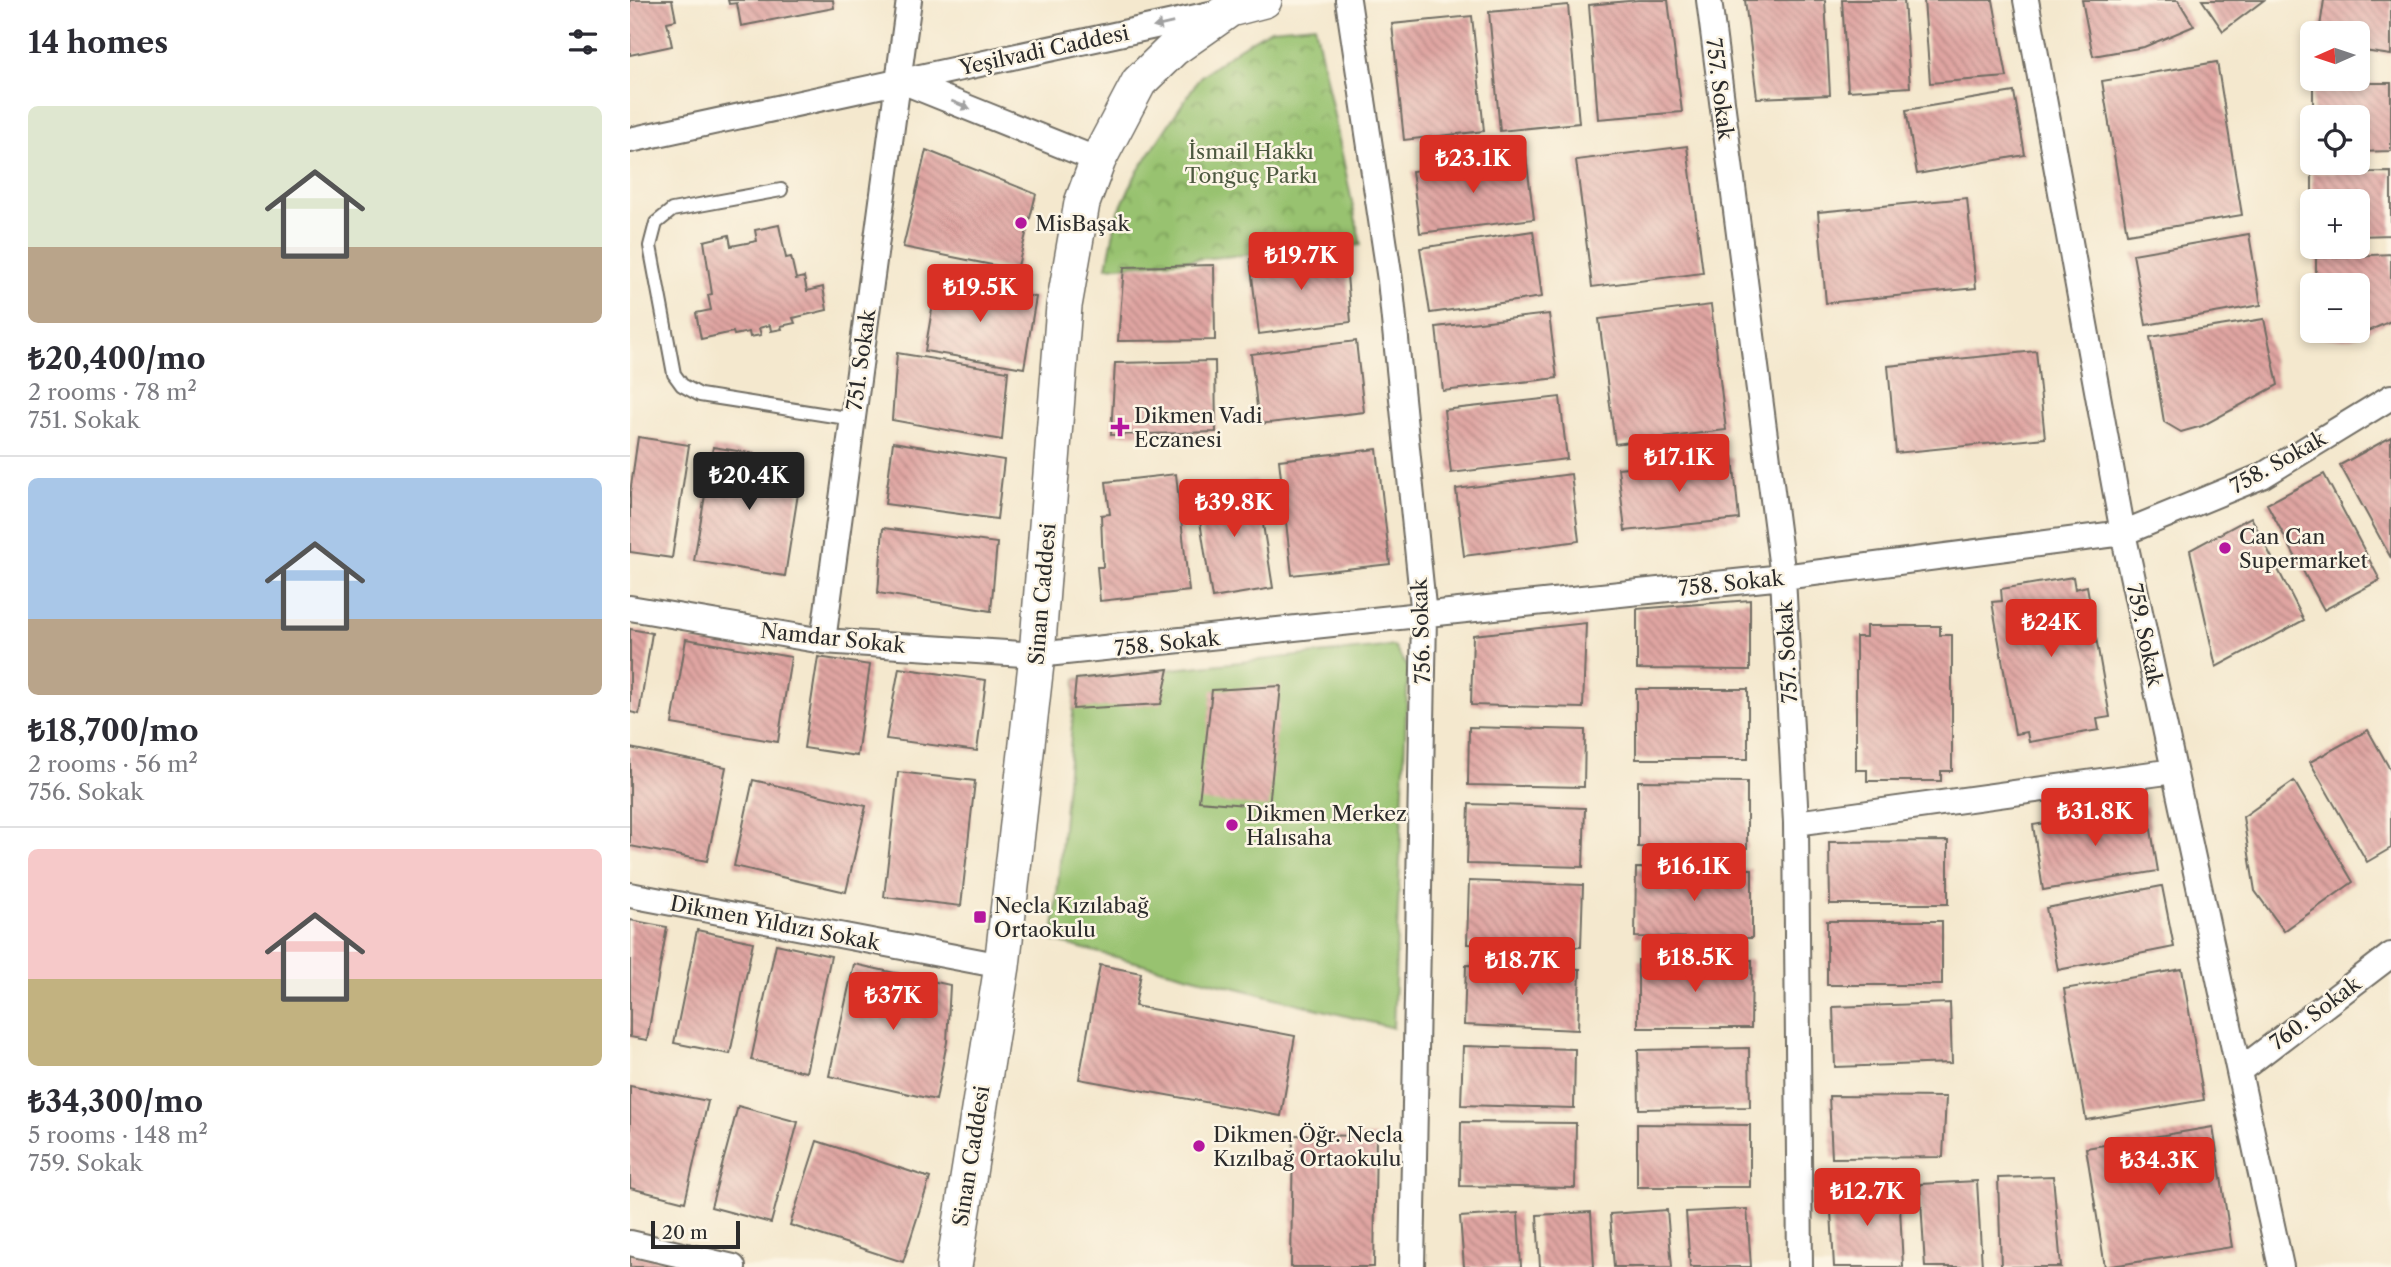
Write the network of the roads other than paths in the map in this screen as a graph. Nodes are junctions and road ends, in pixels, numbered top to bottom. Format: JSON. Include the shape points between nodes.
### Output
{"nodes":[{"id":1,"x":909,"y":0,"type":"edge"},
{"id":2,"x":1264,"y":0,"type":"edge"},
{"id":3,"x":1349,"y":0,"type":"edge"},
{"id":4,"x":1709,"y":0,"type":"edge"},
{"id":5,"x":2026,"y":0,"type":"edge"},
{"id":6,"x":1230,"y":9,"type":"junction"},
{"id":7,"x":898,"y":79,"type":"junction"},
{"id":8,"x":630,"y":140,"type":"edge"},
{"id":9,"x":1098,"y":160,"type":"junction"},
{"id":10,"x":781,"y":190,"type":"dead end"},
{"id":11,"x":2391,"y":397,"type":"edge"},
{"id":12,"x":853,"y":419,"type":"junction"},
{"id":13,"x":2123,"y":533,"type":"junction"},
{"id":14,"x":1783,"y":577,"type":"junction"},
{"id":15,"x":630,"y":608,"type":"edge"},
{"id":16,"x":1424,"y":616,"type":"junction"},
{"id":17,"x":823,"y":641,"type":"junction"},
{"id":18,"x":1037,"y":656,"type":"junction"},
{"id":19,"x":2174,"y":771,"type":"junction"},
{"id":20,"x":1796,"y":823,"type":"junction"},
{"id":21,"x":630,"y":895,"type":"edge"},
{"id":22,"x":2391,"y":955,"type":"edge"},
{"id":23,"x":1002,"y":967,"type":"junction"},
{"id":24,"x":2239,"y":1072,"type":"junction"},
{"id":25,"x":630,"y":1242,"type":"edge"},
{"id":26,"x":733,"y":1267,"type":"edge"},
{"id":27,"x":954,"y":1267,"type":"edge"},
{"id":28,"x":1412,"y":1267,"type":"edge"},
{"id":29,"x":1800,"y":1267,"type":"edge"},
{"id":30,"x":2281,"y":1267,"type":"edge"}],
"edges":[{"from":1,"to":7,"type":"street","name":"751. Sokak"},
{"from":2,"to":6,"type":"main road","name":"Sinan Caddesi"},
{"from":3,"to":16,"type":"street","name":"756. Sokak","via":[[1390,280]]},
{"from":4,"to":14,"type":"street","name":"757. Sokak"},
{"from":5,"to":13,"type":"street","name":"759. Sokak"},
{"from":6,"to":7,"type":"street","name":"Yeşilvadi Caddesi","one_way":true,"via":[[1048,51]]},
{"from":6,"to":9,"type":"main road","name":"Sinan Caddesi","via":[[1173,49],[1139,82]]},
{"from":7,"to":8,"type":"street","name":"Yeşilvadi Caddesi"},
{"from":7,"to":9,"type":"street","name":"Yeşilvadi Caddesi","one_way":true},
{"from":7,"to":12,"type":"street","name":"751. Sokak"},
{"from":9,"to":18,"type":"main road","name":"Sinan Caddesi","via":[[1082,203],[1065,306]]},
{"from":10,"to":12,"type":"lane","via":[[672,210],[656,223],[650,246],[674,374],[682,385],[701,395]]},
{"from":11,"to":13,"type":"street","name":"758. Sokak","via":[[2262,476]]},
{"from":12,"to":17,"type":"street","name":"751. Sokak"},
{"from":13,"to":14,"type":"street","name":"758. Sokak"},
{"from":13,"to":19,"type":"street","name":"759. Sokak"},
{"from":14,"to":16,"type":"street","name":"758. Sokak"},
{"from":14,"to":20,"type":"street","name":"757. Sokak"},
{"from":15,"to":17,"type":"street","name":"Namdar Sokak"},
{"from":16,"to":18,"type":"street","name":"758. Sokak"},
{"from":16,"to":28,"type":"street","name":"756. Sokak"},
{"from":17,"to":18,"type":"street","name":"Namdar Sokak"},
{"from":18,"to":23,"type":"main road","name":"Sinan Caddesi"},
{"from":19,"to":20,"type":"street"},
{"from":19,"to":24,"type":"street","name":"759. Sokak"},
{"from":20,"to":29,"type":"street","name":"757. Sokak"},
{"from":21,"to":23,"type":"street","name":"Dikmen Yıldızı Sokak"},
{"from":22,"to":24,"type":"street","name":"760. Sokak"},
{"from":23,"to":27,"type":"main road","name":"Sinan Caddesi"},
{"from":24,"to":30,"type":"street","name":"759. Sokak"},
{"from":25,"to":26,"type":"street"}]}
